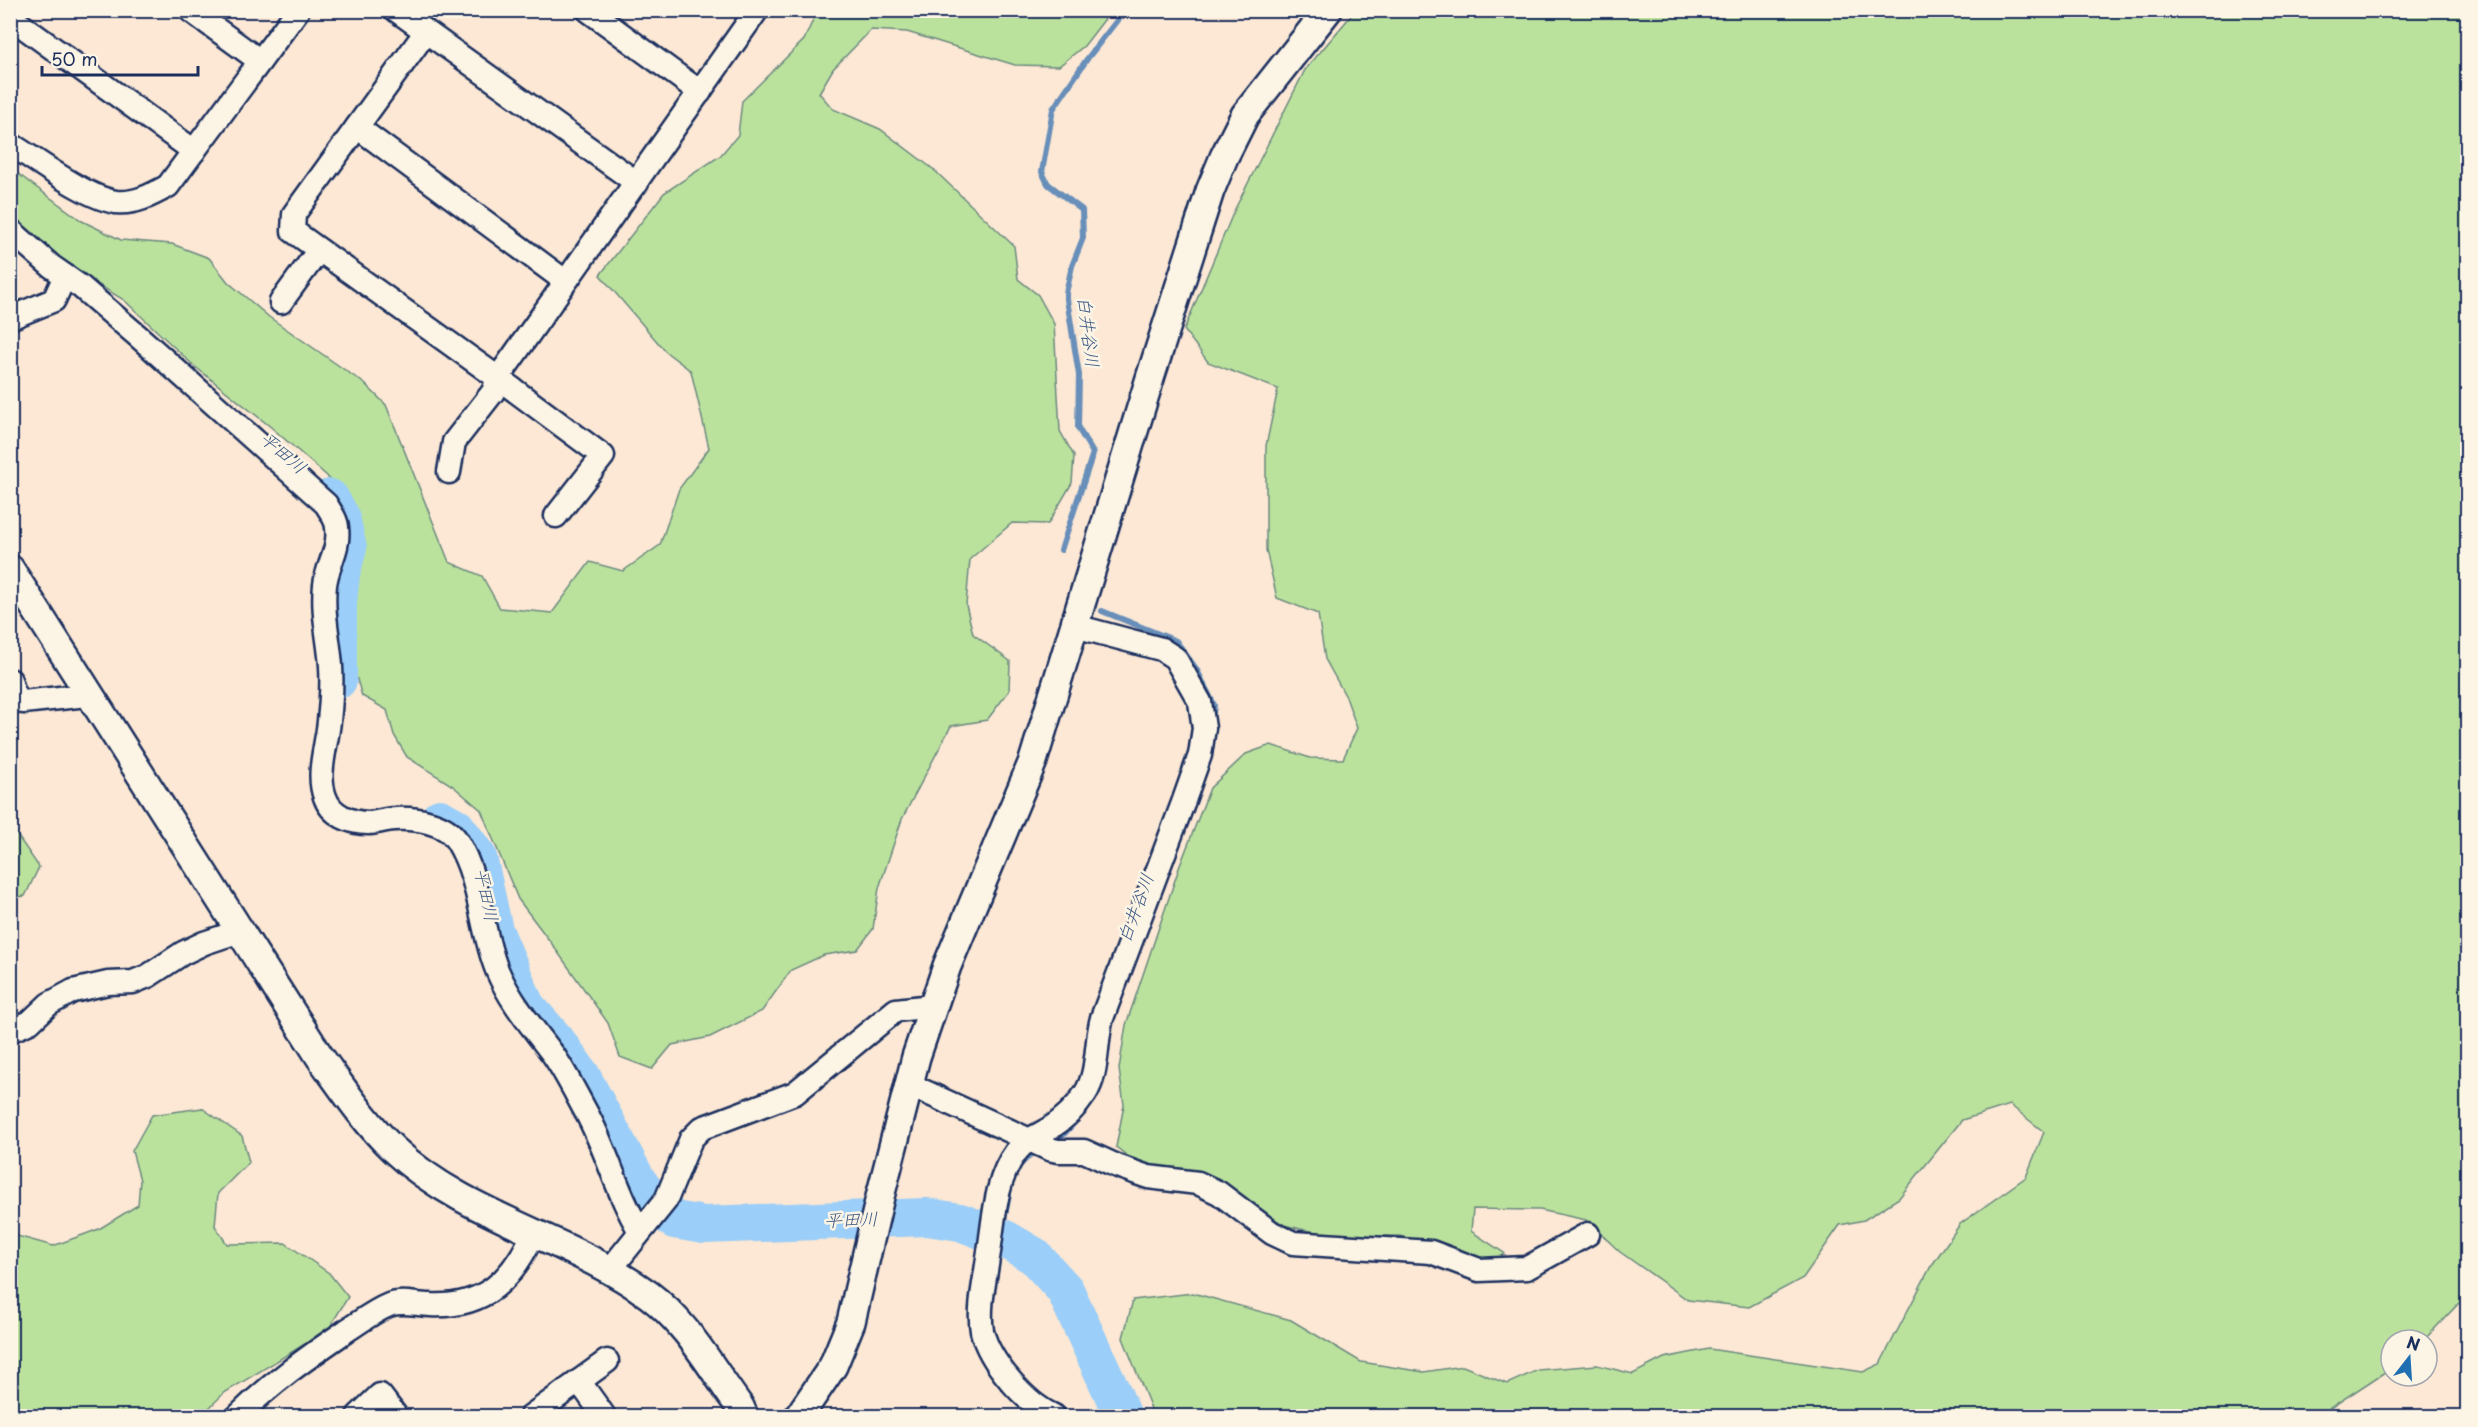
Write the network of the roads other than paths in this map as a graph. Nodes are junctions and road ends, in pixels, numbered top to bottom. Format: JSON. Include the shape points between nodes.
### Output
{"nodes":[{"id":1,"x":190,"y":10,"type":"edge"},
{"id":2,"x":298,"y":10,"type":"edge"},
{"id":3,"x":396,"y":10,"type":"edge"},
{"id":4,"x":588,"y":10,"type":"edge"},
{"id":5,"x":758,"y":10,"type":"edge"},
{"id":6,"x":1328,"y":10,"type":"edge"},
{"id":7,"x":10,"y":17,"type":"edge"},
{"id":8,"x":425,"y":33,"type":"junction"},
{"id":9,"x":260,"y":61,"type":"junction"},
{"id":10,"x":700,"y":92,"type":"junction"},
{"id":11,"x":357,"y":127,"type":"junction"},
{"id":12,"x":10,"y":144,"type":"edge"},
{"id":13,"x":194,"y":151,"type":"junction"},
{"id":14,"x":637,"y":183,"type":"junction"},
{"id":15,"x":10,"y":230,"type":"edge"},
{"id":16,"x":319,"y":250,"type":"junction"},
{"id":17,"x":65,"y":276,"type":"junction"},
{"id":18,"x":565,"y":281,"type":"junction"},
{"id":19,"x":281,"y":302,"type":"dead end"},
{"id":20,"x":10,"y":318,"type":"edge"},
{"id":21,"x":498,"y":378,"type":"junction"},
{"id":22,"x":450,"y":472,"type":"dead end"},
{"id":23,"x":556,"y":516,"type":"dead end"},
{"id":24,"x":10,"y":568,"type":"edge"},
{"id":25,"x":1076,"y":626,"type":"junction"},
{"id":26,"x":10,"y":680,"type":"edge"},
{"id":27,"x":88,"y":692,"type":"junction"},
{"id":28,"x":240,"y":931,"type":"junction"},
{"id":29,"x":932,"y":1006,"type":"junction"},
{"id":30,"x":10,"y":1031,"type":"edge"},
{"id":31,"x":908,"y":1084,"type":"junction"},
{"id":32,"x":1027,"y":1140,"type":"junction"},
{"id":33,"x":654,"y":1216,"type":"junction"},
{"id":34,"x":534,"y":1232,"type":"junction"},
{"id":35,"x":1588,"y":1234,"type":"dead end"},
{"id":36,"x":609,"y":1271,"type":"junction"},
{"id":37,"x":607,"y":1361,"type":"dead end"},
{"id":38,"x":579,"y":1381,"type":"junction"},
{"id":39,"x":748,"y":1413,"type":"edge"},
{"id":40,"x":238,"y":1416,"type":"edge"},
{"id":41,"x":358,"y":1416,"type":"edge"},
{"id":42,"x":396,"y":1416,"type":"edge"},
{"id":43,"x":531,"y":1416,"type":"edge"},
{"id":44,"x":604,"y":1416,"type":"edge"},
{"id":45,"x":799,"y":1416,"type":"edge"},
{"id":46,"x":1054,"y":1416,"type":"edge"}],
"edges":[{"from":1,"to":9,"type":"street"},
{"from":2,"to":9,"type":"street"},
{"from":3,"to":8,"type":"street"},
{"from":4,"to":10,"type":"street"},
{"from":5,"to":10,"type":"street"},
{"from":6,"to":25,"type":"street","via":[[1245,115],[1224,156],[1151,375]]},
{"from":7,"to":13,"type":"street"},
{"from":8,"to":11,"type":"street"},
{"from":8,"to":14,"type":"street"},
{"from":9,"to":13,"type":"street"},
{"from":10,"to":14,"type":"street"},
{"from":11,"to":16,"type":"street","via":[[294,214],[293,231]]},
{"from":11,"to":18,"type":"street"},
{"from":12,"to":13,"type":"street","via":[[85,190],[116,202],[147,199],[168,186]]},
{"from":14,"to":18,"type":"street"},
{"from":15,"to":17,"type":"street"},
{"from":16,"to":19,"type":"street"},
{"from":16,"to":21,"type":"street"},
{"from":17,"to":20,"type":"street","via":[[54,300]]},
{"from":17,"to":33,"type":"street","via":[[326,504],[338,526],[336,551],[325,583],[325,630],[331,667],[321,779],[325,799],[348,820],[419,821],[441,826],[455,838],[469,864],[487,942],[515,1007],[554,1055],[588,1114],[628,1213]]},
{"from":18,"to":21,"type":"street"},
{"from":21,"to":22,"type":"street","via":[[493,392],[454,442]]},
{"from":21,"to":23,"type":"street","via":[[603,456]]},
{"from":24,"to":27,"type":"street"},
{"from":25,"to":29,"type":"street","via":[[1033,761]]},
{"from":25,"to":32,"type":"street","via":[[1161,649],[1175,658],[1200,702],[1204,728],[1200,754],[1183,802],[1101,1018],[1086,1093],[1066,1117]]},
{"from":26,"to":27,"type":"street","via":[[16,699],[23,702]]},
{"from":27,"to":28,"type":"street"},
{"from":28,"to":30,"type":"street","via":[[193,948],[133,982],[73,991],[49,1004],[30,1022]]},
{"from":28,"to":34,"type":"street","via":[[320,1057],[354,1105],[394,1150],[440,1184]]},
{"from":29,"to":31,"type":"street"},
{"from":29,"to":33,"type":"street","via":[[896,1010],[795,1093],[702,1128],[691,1139]]},
{"from":31,"to":32,"type":"street"},
{"from":31,"to":45,"type":"street","via":[[851,1322],[833,1366]]},
{"from":32,"to":35,"type":"street","via":[[1058,1151],[1084,1151],[1100,1156],[1148,1178],[1198,1183],[1293,1243],[1431,1252],[1479,1270],[1527,1268]]},
{"from":32,"to":46,"type":"street","via":[[1007,1166],[994,1214],[981,1307],[982,1331],[991,1354],[1011,1381],[1033,1403]]},
{"from":33,"to":36,"type":"street"},
{"from":34,"to":36,"type":"street"},
{"from":34,"to":40,"type":"street","via":[[522,1260],[502,1283],[481,1297],[451,1306],[391,1304],[292,1368]]},
{"from":36,"to":39,"type":"street","via":[[677,1319]]},
{"from":37,"to":38,"type":"street"},
{"from":38,"to":43,"type":"street"},
{"from":38,"to":44,"type":"street"},
{"from":41,"to":42,"type":"street","via":[[380,1395]]}]}
